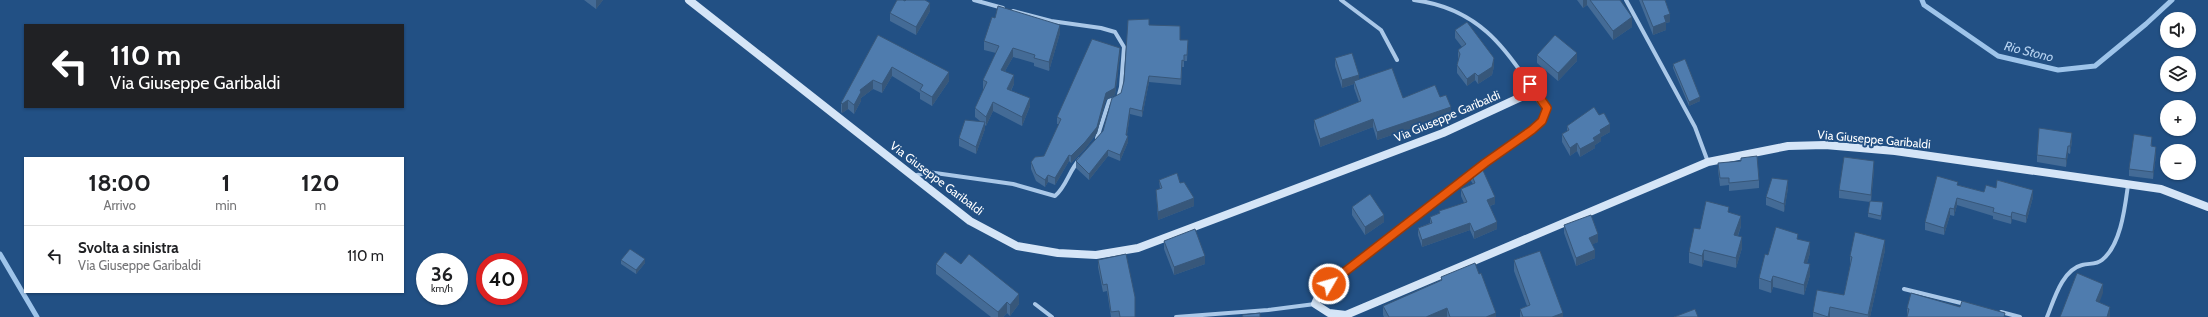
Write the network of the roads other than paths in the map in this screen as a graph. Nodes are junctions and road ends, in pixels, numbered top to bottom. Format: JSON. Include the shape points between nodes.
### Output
{"nodes":[{"id":1,"x":689,"y":0,"type":"edge"},
{"id":2,"x":974,"y":0,"type":"edge"},
{"id":3,"x":1341,"y":0,"type":"edge"},
{"id":4,"x":1414,"y":0,"type":"edge"},
{"id":5,"x":1626,"y":0,"type":"edge"},
{"id":6,"x":1397,"y":60,"type":"dead end"},
{"id":7,"x":1536,"y":95,"type":"junction"},
{"id":8,"x":1092,"y":145,"type":"edge"},
{"id":9,"x":1084,"y":155,"type":"edge"},
{"id":10,"x":1708,"y":162,"type":"junction"},
{"id":11,"x":914,"y":176,"type":"junction"},
{"id":12,"x":2128,"y":185,"type":"junction"},
{"id":13,"x":2208,"y":207,"type":"edge"},
{"id":14,"x":1904,"y":289,"type":"dead end"},
{"id":15,"x":1035,"y":304,"type":"dead end"},
{"id":16,"x":1315,"y":304,"type":"junction"},
{"id":17,"x":1973,"y":306,"type":"edge"},
{"id":18,"x":1997,"y":311,"type":"edge"},
{"id":19,"x":1052,"y":317,"type":"edge"},
{"id":20,"x":1176,"y":317,"type":"edge"},
{"id":21,"x":2020,"y":317,"type":"edge"},
{"id":22,"x":2046,"y":317,"type":"edge"}],
"edges":[{"from":1,"to":11,"type":"street","name":"Via Giuseppe Garibaldi"},
{"from":2,"to":8,"type":"street","via":[[1051,21],[1115,32],[1124,47],[1121,87],[1118,98],[1109,101],[1100,135]]},
{"from":3,"to":6,"type":"street","via":[[1381,30]]},
{"from":4,"to":7,"type":"street","via":[[1456,10],[1473,20],[1493,37],[1523,74]]},
{"from":5,"to":10,"type":"street","via":[[1695,127]]},
{"from":7,"to":11,"type":"street","name":"Via Giuseppe Garibaldi","via":[[1521,97],[1443,133],[1138,248],[1096,255],[1058,253],[1017,246],[970,221]]},
{"from":7,"to":16,"type":"street","via":[[1547,108],[1542,121],[1321,290]]},
{"from":9,"to":11,"type":"street","via":[[1074,164],[1061,191],[1055,196],[1013,184],[928,172]]},
{"from":10,"to":12,"type":"street","name":"Via Giuseppe Garibaldi","via":[[1788,146],[1825,145],[1894,151]]},
{"from":10,"to":16,"type":"street","name":"Via Giuseppe Garibaldi","via":[[1346,314],[1329,313]]},
{"from":12,"to":13,"type":"street","name":"Via Giuseppe Garibaldi","via":[[2161,188]]},
{"from":12,"to":22,"type":"street","via":[[2122,221],[2111,249],[2097,264],[2081,265],[2072,270],[2064,279]]},
{"from":14,"to":17,"type":"street"},
{"from":15,"to":19,"type":"street"},
{"from":16,"to":20,"type":"street"},
{"from":18,"to":21,"type":"street"}]}
